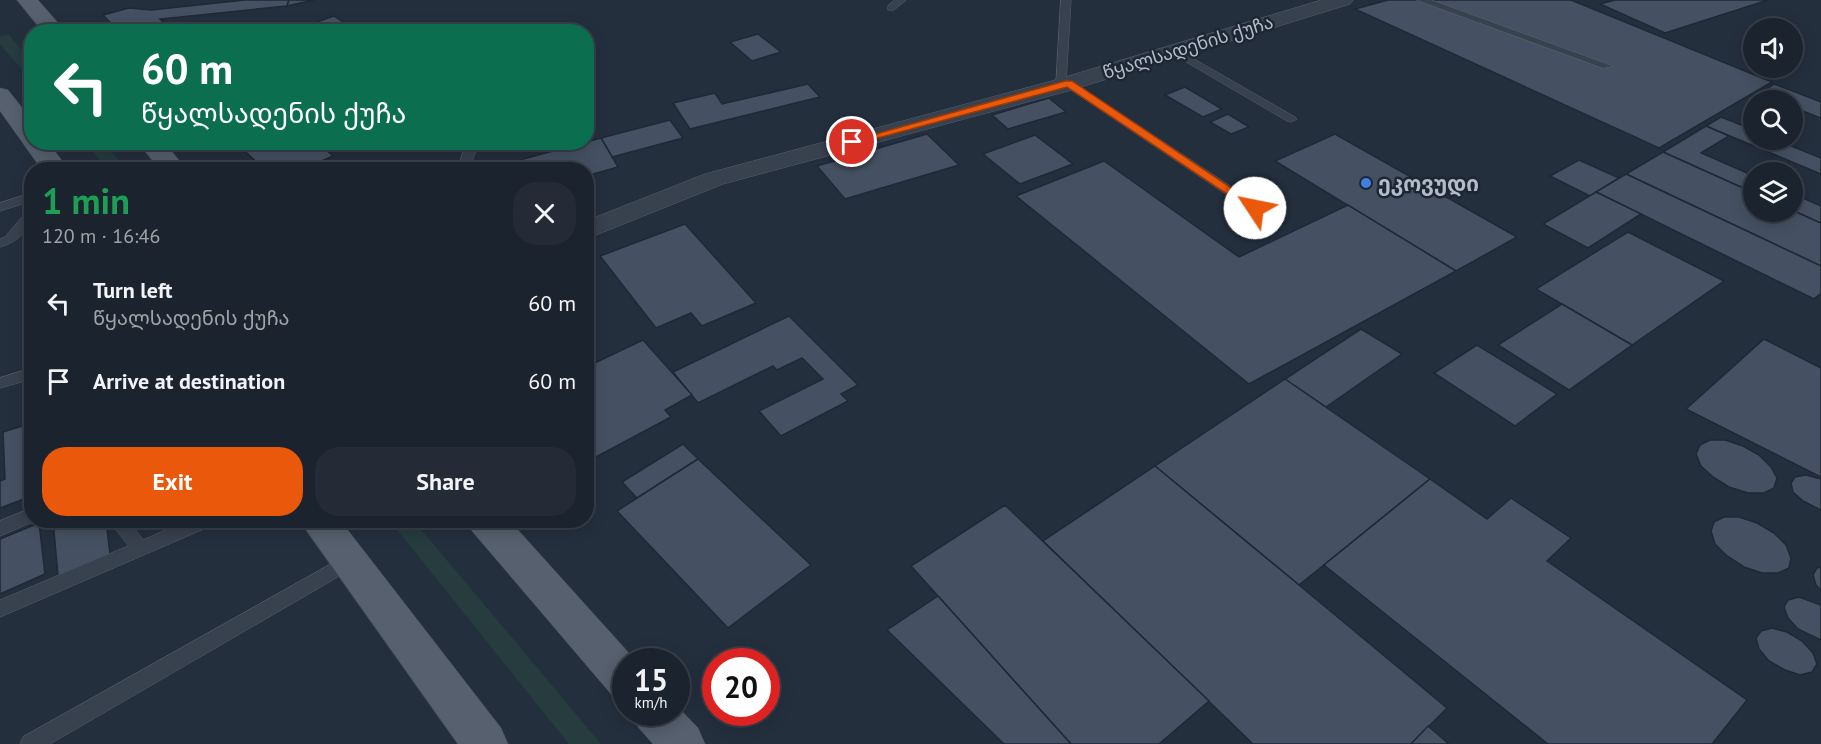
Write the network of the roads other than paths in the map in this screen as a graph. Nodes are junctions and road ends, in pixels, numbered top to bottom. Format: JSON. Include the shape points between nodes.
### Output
{"nodes":[{"id":1,"x":27,"y":0,"type":"edge"},
{"id":2,"x":901,"y":0,"type":"edge"},
{"id":3,"x":1066,"y":0,"type":"edge"},
{"id":4,"x":1343,"y":0,"type":"edge"},
{"id":5,"x":1422,"y":0,"type":"edge"},
{"id":6,"x":891,"y":8,"type":"dead end"},
{"id":7,"x":48,"y":24,"type":"edge"},
{"id":8,"x":1175,"y":51,"type":"junction"},
{"id":9,"x":1607,"y":66,"type":"dead end"},
{"id":10,"x":1064,"y":85,"type":"junction"},
{"id":11,"x":0,"y":95,"type":"edge"},
{"id":12,"x":1291,"y":119,"type":"dead end"},
{"id":13,"x":24,"y":126,"type":"edge"},
{"id":14,"x":157,"y":150,"type":"edge"},
{"id":15,"x":167,"y":162,"type":"edge"},
{"id":16,"x":24,"y":200,"type":"edge"},
{"id":17,"x":0,"y":207,"type":"edge"},
{"id":18,"x":1255,"y":208,"type":"dead end"},
{"id":19,"x":24,"y":223,"type":"edge"},
{"id":20,"x":594,"y":228,"type":"edge"},
{"id":21,"x":0,"y":243,"type":"edge"},
{"id":22,"x":24,"y":376,"type":"edge"},
{"id":23,"x":0,"y":383,"type":"edge"},
{"id":24,"x":24,"y":518,"type":"edge"},
{"id":25,"x":124,"y":528,"type":"edge"},
{"id":26,"x":189,"y":528,"type":"edge"},
{"id":27,"x":324,"y":528,"type":"edge"},
{"id":28,"x":492,"y":528,"type":"edge"},
{"id":29,"x":0,"y":529,"type":"edge"},
{"id":30,"x":141,"y":549,"type":"junction"},
{"id":31,"x":349,"y":562,"type":"junction"},
{"id":32,"x":0,"y":609,"type":"edge"},
{"id":33,"x":612,"y":664,"type":"edge"},
{"id":34,"x":666,"y":726,"type":"edge"},
{"id":35,"x":30,"y":744,"type":"edge"},
{"id":36,"x":486,"y":744,"type":"edge"},
{"id":37,"x":682,"y":744,"type":"edge"}],
"edges":[{"from":1,"to":7,"type":"main road"},
{"from":2,"to":6,"type":"lane"},
{"from":3,"to":10,"type":"lane"},
{"from":4,"to":8,"type":"street","name":"წყალსადენის ქუჩა"},
{"from":5,"to":9,"type":"lane"},
{"from":8,"to":10,"type":"street","name":"წყალსადენის ქუჩა"},
{"from":8,"to":12,"type":"lane"},
{"from":10,"to":18,"type":"lane"},
{"from":10,"to":20,"type":"street","name":"წყალსადენის ქუჩა","via":[[714,178]]},
{"from":11,"to":13,"type":"main road"},
{"from":14,"to":15,"type":"main road"},
{"from":16,"to":17,"type":"lane"},
{"from":19,"to":21,"type":"lane","via":[[10,240]]},
{"from":22,"to":23,"type":"lane"},
{"from":24,"to":29,"type":"lane"},
{"from":25,"to":30,"type":"lane"},
{"from":26,"to":30,"type":"lane"},
{"from":27,"to":31,"type":"main road"},
{"from":28,"to":33,"type":"main road"},
{"from":30,"to":32,"type":"lane"},
{"from":31,"to":35,"type":"lane"},
{"from":31,"to":36,"type":"main road"},
{"from":34,"to":37,"type":"main road"}]}
